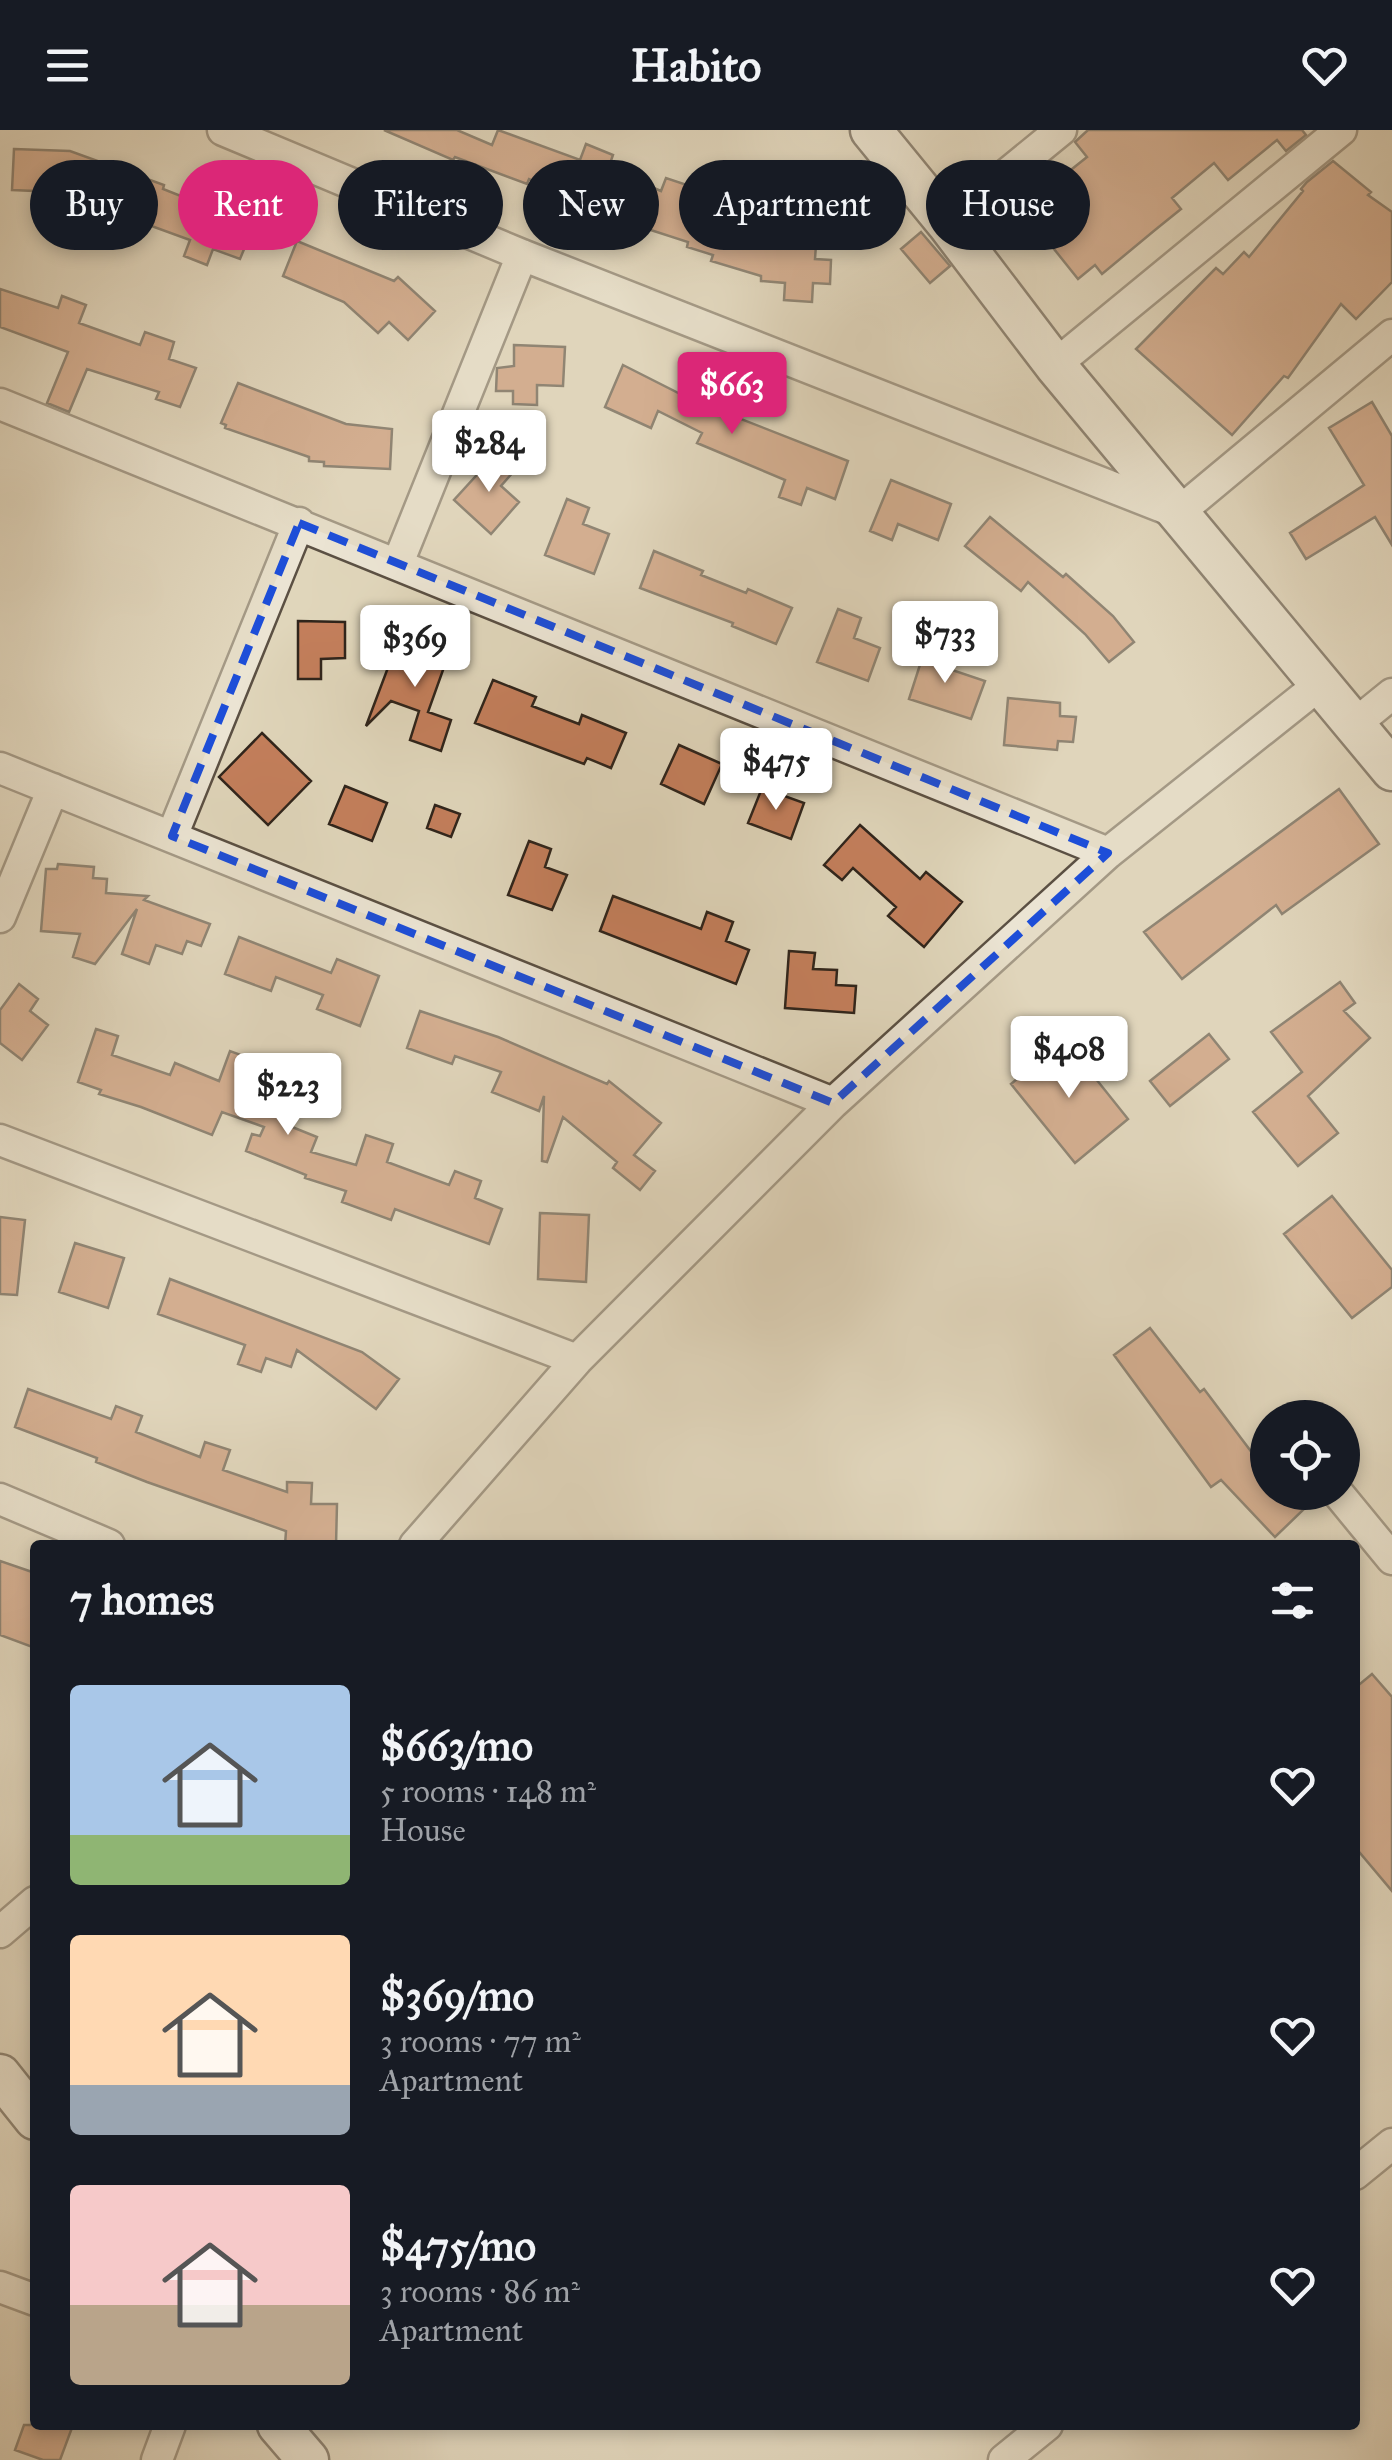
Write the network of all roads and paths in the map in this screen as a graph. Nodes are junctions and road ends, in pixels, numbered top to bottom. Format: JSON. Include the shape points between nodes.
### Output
{"nodes":[{"id":1,"x":223,"y":130,"type":"edge"},
{"id":2,"x":871,"y":130,"type":"edge"},
{"id":3,"x":1062,"y":130,"type":"edge"},
{"id":4,"x":1341,"y":130,"type":"edge"},
{"id":5,"x":1025,"y":160,"type":"edge"},
{"id":6,"x":926,"y":196,"type":"edge"},
{"id":7,"x":968,"y":250,"type":"edge"},
{"id":8,"x":522,"y":254,"type":"junction"},
{"id":9,"x":1392,"y":335,"type":"edge"},
{"id":10,"x":1055,"y":365,"type":"junction"},
{"id":11,"x":0,"y":404,"type":"edge"},
{"id":12,"x":1178,"y":513,"type":"junction"},
{"id":13,"x":299,"y":523,"type":"junction"},
{"id":14,"x":398,"y":564,"type":"junction"},
{"id":15,"x":1319,"y":685,"type":"junction"},
{"id":16,"x":1392,"y":694,"type":"edge"},
{"id":17,"x":1355,"y":724,"type":"junction"},
{"id":18,"x":0,"y":768,"type":"edge"},
{"id":19,"x":1392,"y":770,"type":"edge"},
{"id":20,"x":53,"y":789,"type":"junction"},
{"id":21,"x":172,"y":836,"type":"junction"},
{"id":22,"x":1108,"y":854,"type":"junction"},
{"id":23,"x":0,"y":917,"type":"edge"},
{"id":24,"x":832,"y":1103,"type":"junction"},
{"id":25,"x":0,"y":1140,"type":"edge"},
{"id":26,"x":578,"y":1360,"type":"junction"},
{"id":27,"x":0,"y":1499,"type":"edge"},
{"id":28,"x":1353,"y":1510,"type":"edge"},
{"id":29,"x":98,"y":1540,"type":"edge"},
{"id":30,"x":418,"y":1540,"type":"edge"},
{"id":31,"x":1392,"y":1559,"type":"edge"},
{"id":32,"x":30,"y":1906,"type":"edge"},
{"id":33,"x":0,"y":1932,"type":"edge"},
{"id":34,"x":0,"y":2074,"type":"edge"},
{"id":35,"x":30,"y":2113,"type":"edge"},
{"id":36,"x":1392,"y":2144,"type":"edge"},
{"id":37,"x":1360,"y":2170,"type":"edge"},
{"id":38,"x":0,"y":2287,"type":"edge"},
{"id":39,"x":30,"y":2298,"type":"edge"},
{"id":40,"x":168,"y":2430,"type":"edge"},
{"id":41,"x":282,"y":2430,"type":"edge"},
{"id":42,"x":1041,"y":2430,"type":"edge"},
{"id":43,"x":157,"y":2460,"type":"edge"},
{"id":44,"x":308,"y":2460,"type":"edge"},
{"id":45,"x":1004,"y":2460,"type":"edge"}],
"edges":[{"from":1,"to":8,"type":"street"},
{"from":2,"to":6,"type":"street"},
{"from":3,"to":5,"type":"street"},
{"from":4,"to":10,"type":"street"},
{"from":7,"to":10,"type":"street"},
{"from":8,"to":12,"type":"street"},
{"from":8,"to":14,"type":"street"},
{"from":9,"to":12,"type":"street"},
{"from":10,"to":12,"type":"street"},
{"from":11,"to":13,"type":"street"},
{"from":12,"to":15,"type":"street"},
{"from":13,"to":14,"type":"street"},
{"from":13,"to":21,"type":"street"},
{"from":14,"to":22,"type":"street"},
{"from":15,"to":17,"type":"street"},
{"from":15,"to":22,"type":"street"},
{"from":16,"to":17,"type":"street"},
{"from":17,"to":19,"type":"street"},
{"from":18,"to":20,"type":"street"},
{"from":20,"to":21,"type":"street"},
{"from":20,"to":23,"type":"street"},
{"from":21,"to":24,"type":"street"},
{"from":22,"to":24,"type":"street"},
{"from":24,"to":26,"type":"street"},
{"from":25,"to":26,"type":"street"},
{"from":26,"to":30,"type":"street"},
{"from":27,"to":29,"type":"street"},
{"from":28,"to":31,"type":"street"},
{"from":32,"to":33,"type":"street"},
{"from":34,"to":35,"type":"street"},
{"from":36,"to":37,"type":"street"},
{"from":38,"to":39,"type":"street"},
{"from":40,"to":43,"type":"street"},
{"from":41,"to":44,"type":"street"},
{"from":42,"to":45,"type":"street"}]}
